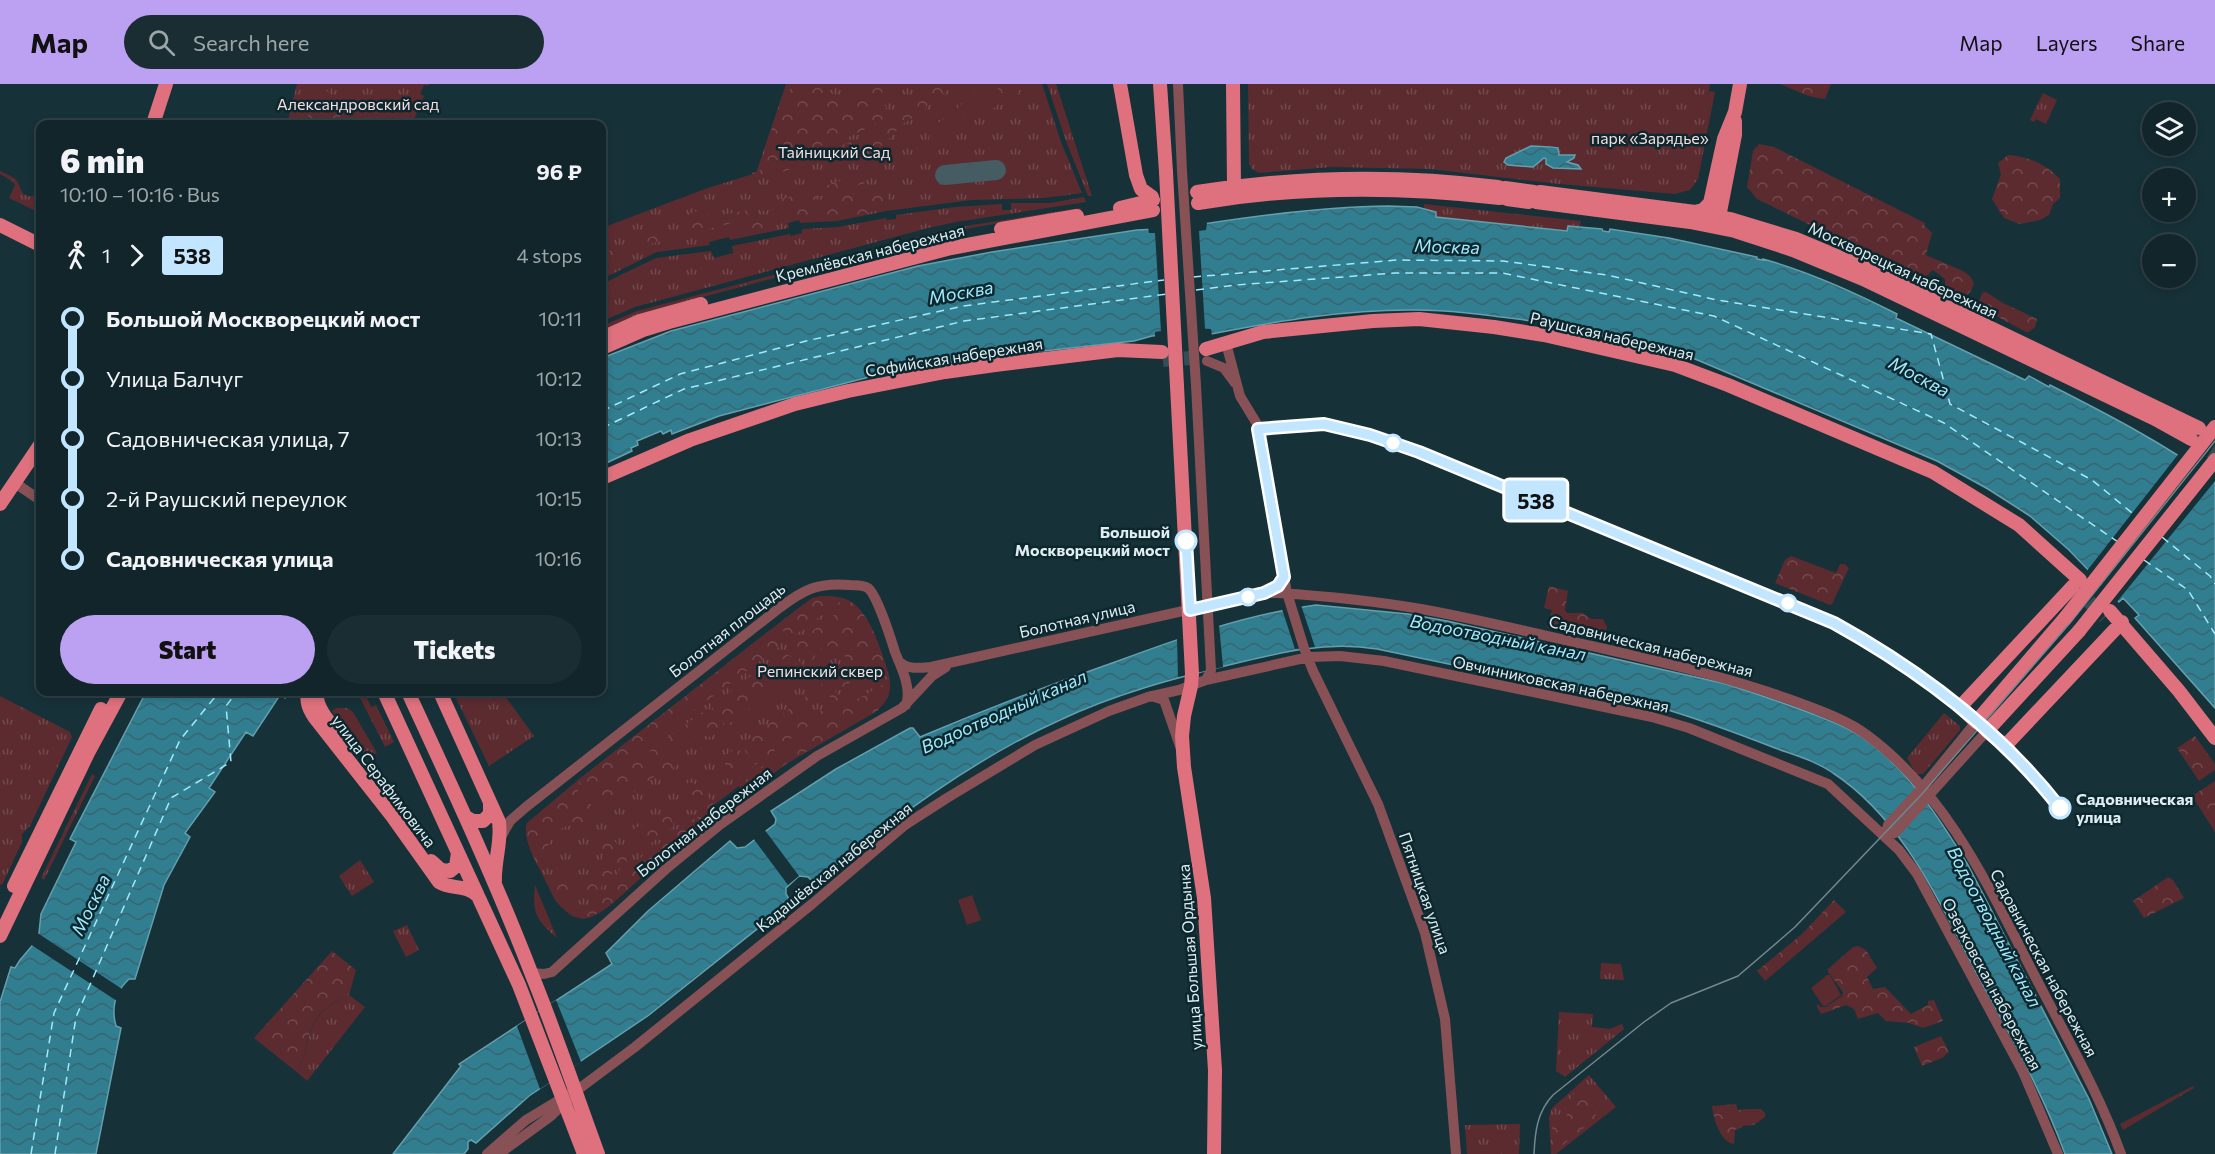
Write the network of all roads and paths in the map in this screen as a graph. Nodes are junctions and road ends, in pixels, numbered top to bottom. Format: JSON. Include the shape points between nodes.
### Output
{"nodes":[{"id":1,"x":166,"y":84,"type":"edge"},
{"id":2,"x":1120,"y":84,"type":"edge"},
{"id":3,"x":1160,"y":84,"type":"edge"},
{"id":4,"x":1178,"y":84,"type":"edge"},
{"id":5,"x":1228,"y":84,"type":"edge"},
{"id":6,"x":1233,"y":84,"type":"edge"},
{"id":7,"x":1740,"y":84,"type":"edge"},
{"id":8,"x":1735,"y":112,"type":"junction"},
{"id":9,"x":154,"y":120,"type":"edge"},
{"id":10,"x":1233,"y":190,"type":"junction"},
{"id":11,"x":1535,"y":197,"type":"junction"},
{"id":12,"x":1153,"y":202,"type":"junction"},
{"id":13,"x":1695,"y":212,"type":"junction"},
{"id":14,"x":1719,"y":217,"type":"junction"},
{"id":15,"x":0,"y":225,"type":"edge"},
{"id":16,"x":1735,"y":231,"type":"junction"},
{"id":17,"x":36,"y":243,"type":"edge"},
{"id":18,"x":606,"y":336,"type":"edge"},
{"id":19,"x":606,"y":346,"type":"edge"},
{"id":20,"x":1228,"y":347,"type":"junction"},
{"id":21,"x":1162,"y":356,"type":"tunnel mouth"},
{"id":22,"x":1206,"y":356,"type":"joint"},
{"id":23,"x":1238,"y":388,"type":"junction"},
{"id":24,"x":2215,"y":427,"type":"edge"},
{"id":25,"x":1258,"y":429,"type":"junction"},
{"id":26,"x":36,"y":451,"type":"edge"},
{"id":27,"x":2215,"y":460,"type":"edge"},
{"id":28,"x":606,"y":476,"type":"edge"},
{"id":29,"x":15,"y":483,"type":"junction"},
{"id":30,"x":36,"y":497,"type":"edge"},
{"id":31,"x":0,"y":504,"type":"edge"},
{"id":32,"x":1284,"y":577,"type":"junction"},
{"id":33,"x":1264,"y":593,"type":"junction"},
{"id":34,"x":1287,"y":593,"type":"junction"},
{"id":35,"x":1208,"y":607,"type":"junction"},
{"id":36,"x":1190,"y":610,"type":"junction"},
{"id":37,"x":2108,"y":614,"type":"tunnel mouth"},
{"id":38,"x":2119,"y":625,"type":"junction"},
{"id":39,"x":1306,"y":652,"type":"junction"},
{"id":40,"x":898,"y":660,"type":"junction"},
{"id":41,"x":954,"y":663,"type":"junction"},
{"id":42,"x":1209,"y":675,"type":"junction"},
{"id":43,"x":1192,"y":680,"type":"junction"},
{"id":44,"x":109,"y":696,"type":"edge"},
{"id":45,"x":119,"y":696,"type":"edge"},
{"id":46,"x":312,"y":696,"type":"edge"},
{"id":47,"x":313,"y":696,"type":"edge"},
{"id":48,"x":386,"y":696,"type":"edge"},
{"id":49,"x":410,"y":696,"type":"edge"},
{"id":50,"x":442,"y":696,"type":"edge"},
{"id":51,"x":1148,"y":697,"type":"junction"},
{"id":52,"x":906,"y":705,"type":"junction"},
{"id":53,"x":1960,"y":707,"type":"junction"},
{"id":54,"x":1976,"y":722,"type":"junction"},
{"id":55,"x":1987,"y":731,"type":"junction"},
{"id":56,"x":2215,"y":738,"type":"edge"},
{"id":57,"x":1183,"y":758,"type":"junction"},
{"id":58,"x":1924,"y":794,"type":"junction"},
{"id":59,"x":492,"y":804,"type":"junction"},
{"id":60,"x":520,"y":812,"type":"junction"},
{"id":61,"x":466,"y":817,"type":"junction"},
{"id":62,"x":1890,"y":831,"type":"junction"},
{"id":63,"x":500,"y":839,"type":"junction"},
{"id":64,"x":458,"y":852,"type":"junction"},
{"id":65,"x":495,"y":887,"type":"junction"},
{"id":66,"x":479,"y":897,"type":"junction"},
{"id":67,"x":0,"y":915,"type":"edge"},
{"id":68,"x":0,"y":936,"type":"edge"},
{"id":69,"x":532,"y":973,"type":"junction"},
{"id":70,"x":576,"y":1091,"type":"junction"},
{"id":71,"x":563,"y":1101,"type":"junction"},
{"id":72,"x":487,"y":1154,"type":"edge"},
{"id":73,"x":499,"y":1154,"type":"edge"},
{"id":74,"x":584,"y":1154,"type":"edge"},
{"id":75,"x":598,"y":1154,"type":"edge"},
{"id":76,"x":1214,"y":1154,"type":"edge"},
{"id":77,"x":1456,"y":1154,"type":"edge"},
{"id":78,"x":2058,"y":1154,"type":"edge"},
{"id":79,"x":2121,"y":1154,"type":"edge"}],
"edges":[{"from":1,"to":9,"type":"main road"},
{"from":2,"to":12,"type":"main road","via":[[1136,175],[1141,189]]},
{"from":3,"to":36,"type":"main road","name":"улица Большая Ордынка","bridge":true},
{"from":4,"to":35,"type":"street","bridge":true},
{"from":5,"to":10,"type":"street"},
{"from":6,"to":10,"type":"main road"},
{"from":7,"to":8,"type":"main road"},
{"from":8,"to":13,"type":"main road","via":[[1724,139],[1710,203],[1706,209]]},
{"from":8,"to":14,"type":"main road","via":[[1735,135]]},
{"from":10,"to":10,"type":"main road","name":"Москворецкая набережная","via":[[1217,200],[1197,198]]},
{"from":10,"to":11,"type":"main road","name":"Москворецкая набережная","via":[[1364,188]]},
{"from":11,"to":13,"type":"main road","name":"Москворецкая набережная"},
{"from":11,"to":16,"type":"main road","name":"Москворецкая набережная"},
{"from":12,"to":18,"type":"main road","name":"Кремлёвская набережная","via":[[949,239],[676,310]]},
{"from":12,"to":19,"type":"main road","name":"Кремлёвская набережная","via":[[951,248],[669,322]]},
{"from":13,"to":14,"type":"main road","name":"Москворецкая набережная"},
{"from":14,"to":16,"type":"main road","via":[[1721,225]]},
{"from":14,"to":16,"type":"main road","name":"Москворецкая набережная","via":[[1788,236],[1868,269],[2195,433],[2155,419],[1863,279]]},
{"from":15,"to":17,"type":"main road"},
{"from":20,"to":22,"type":"main road"},
{"from":20,"to":23,"type":"street"},
{"from":20,"to":53,"type":"main road","name":"Раушская набережная","via":[[1255,340],[1419,327],[1543,343],[1673,371],[1865,448],[1931,479],[2012,529],[2076,585]]},
{"from":21,"to":28,"type":"main road","name":"Софийская набережная","via":[[1118,350],[945,372],[814,399],[683,443]]},
{"from":22,"to":23,"type":"street","via":[[1224,368]]},
{"from":23,"to":25,"type":"street","name":"Пятницкая улица"},
{"from":24,"to":54,"type":"main road","bridge":true,"via":[[2065,618]]},
{"from":25,"to":32,"type":"street","name":"Пятницкая улица"},
{"from":25,"to":53,"type":"street","via":[[1324,424],[1419,452],[1834,623],[1883,651]]},
{"from":26,"to":29,"type":"main road"},
{"from":27,"to":55,"type":"main road","bridge":true,"via":[[2079,631]]},
{"from":29,"to":30,"type":"street"},
{"from":29,"to":31,"type":"main road"},
{"from":32,"to":33,"type":"street","via":[[1278,586]]},
{"from":32,"to":34,"type":"street","name":"Пятницкая улица"},
{"from":33,"to":34,"type":"street","name":"Садовническая набережная"},
{"from":33,"to":35,"type":"street","name":"Болотная улица"},
{"from":34,"to":39,"type":"street","name":"Пятницкая улица"},
{"from":34,"to":58,"type":"street","name":"Садовническая набережная","via":[[1435,612],[1737,681],[1854,727],[1888,752]]},
{"from":35,"to":36,"type":"street","name":"Болотная улица"},
{"from":35,"to":42,"type":"street"},
{"from":36,"to":41,"type":"street","name":"Болотная улица"},
{"from":36,"to":43,"type":"main road","name":"улица Большая Ордынка"},
{"from":37,"to":38,"type":"main road"},
{"from":38,"to":55,"type":"main road","via":[[2005,746]]},
{"from":38,"to":56,"type":"main road"},
{"from":39,"to":42,"type":"street","name":"Кадашёвская набережная"},
{"from":39,"to":62,"type":"street","name":"Овчинниковская набережная","via":[[1384,661],[1670,722],[1828,784]]},
{"from":39,"to":77,"type":"street","name":"Пятницкая улица","via":[[1378,804],[1423,925],[1445,1019]]},
{"from":40,"to":41,"type":"street","name":"Болотная улица","via":[[916,668]]},
{"from":40,"to":52,"type":"street","name":"Болотная площадь","via":[[908,691]]},
{"from":40,"to":60,"type":"street","name":"Болотная площадь","via":[[867,588],[834,584],[810,588]]},
{"from":41,"to":52,"type":"street","name":"Болотная улица","via":[[932,676]]},
{"from":42,"to":43,"type":"street","name":"Кадашёвская набережная"},
{"from":43,"to":51,"type":"street","name":"Кадашёвская набережная"},
{"from":43,"to":57,"type":"main road","name":"улица Большая Ордынка","via":[[1184,716]]},
{"from":44,"to":67,"type":"main road"},
{"from":45,"to":68,"type":"main road"},
{"from":46,"to":66,"type":"main road","name":"улица Серафимовича","via":[[309,709],[315,718],[439,882],[468,888]]},
{"from":47,"to":64,"type":"main road","name":"улица Серафимовича","via":[[432,862],[441,870],[450,871],[456,866]]},
{"from":48,"to":64,"type":"main road","name":"улица Серафимовича"},
{"from":49,"to":61,"type":"main road"},
{"from":50,"to":59,"type":"main road"},
{"from":51,"to":57,"type":"street","name":"улица Большая Ордынка","via":[[1164,700]]},
{"from":51,"to":70,"type":"street","name":"Кадашёвская набережная","via":[[1058,733],[906,825]]},
{"from":52,"to":69,"type":"street","name":"Болотная набережная","via":[[817,756],[758,796],[666,869],[552,972]]},
{"from":53,"to":54,"type":"main road"},
{"from":54,"to":55,"type":"street"},
{"from":54,"to":58,"type":"street"},
{"from":55,"to":58,"type":"street"},
{"from":57,"to":76,"type":"main road","name":"улица Большая Ордынка","via":[[1204,898],[1215,1070]]},
{"from":58,"to":62,"type":"street"},
{"from":58,"to":79,"type":"street","name":"Садовническая набережная","via":[[1965,847],[2001,912],[2082,1068]]},
{"from":59,"to":60,"type":"street","via":[[506,814]]},
{"from":59,"to":61,"type":"main road","via":[[488,818],[478,822]]},
{"from":59,"to":63,"type":"main road"},
{"from":60,"to":63,"type":"street","name":"Болотная площадь","via":[[506,825]]},
{"from":61,"to":65,"type":"main road"},
{"from":62,"to":78,"type":"street","name":"Озерковская набережная","via":[[2023,1072]]},
{"from":63,"to":65,"type":"main road"},
{"from":64,"to":66,"type":"main road","name":"улица Серафимовича"},
{"from":65,"to":69,"type":"main road"},
{"from":66,"to":71,"type":"main road","name":"улица Серафимовича","via":[[519,985]]},
{"from":69,"to":70,"type":"main road"},
{"from":70,"to":71,"type":"street","name":"Кадашёвская набережная"},
{"from":70,"to":75,"type":"main road"},
{"from":71,"to":72,"type":"street","via":[[526,1120]]},
{"from":71,"to":73,"type":"street"},
{"from":71,"to":74,"type":"main road","name":"улица Серафимовича"}]}
